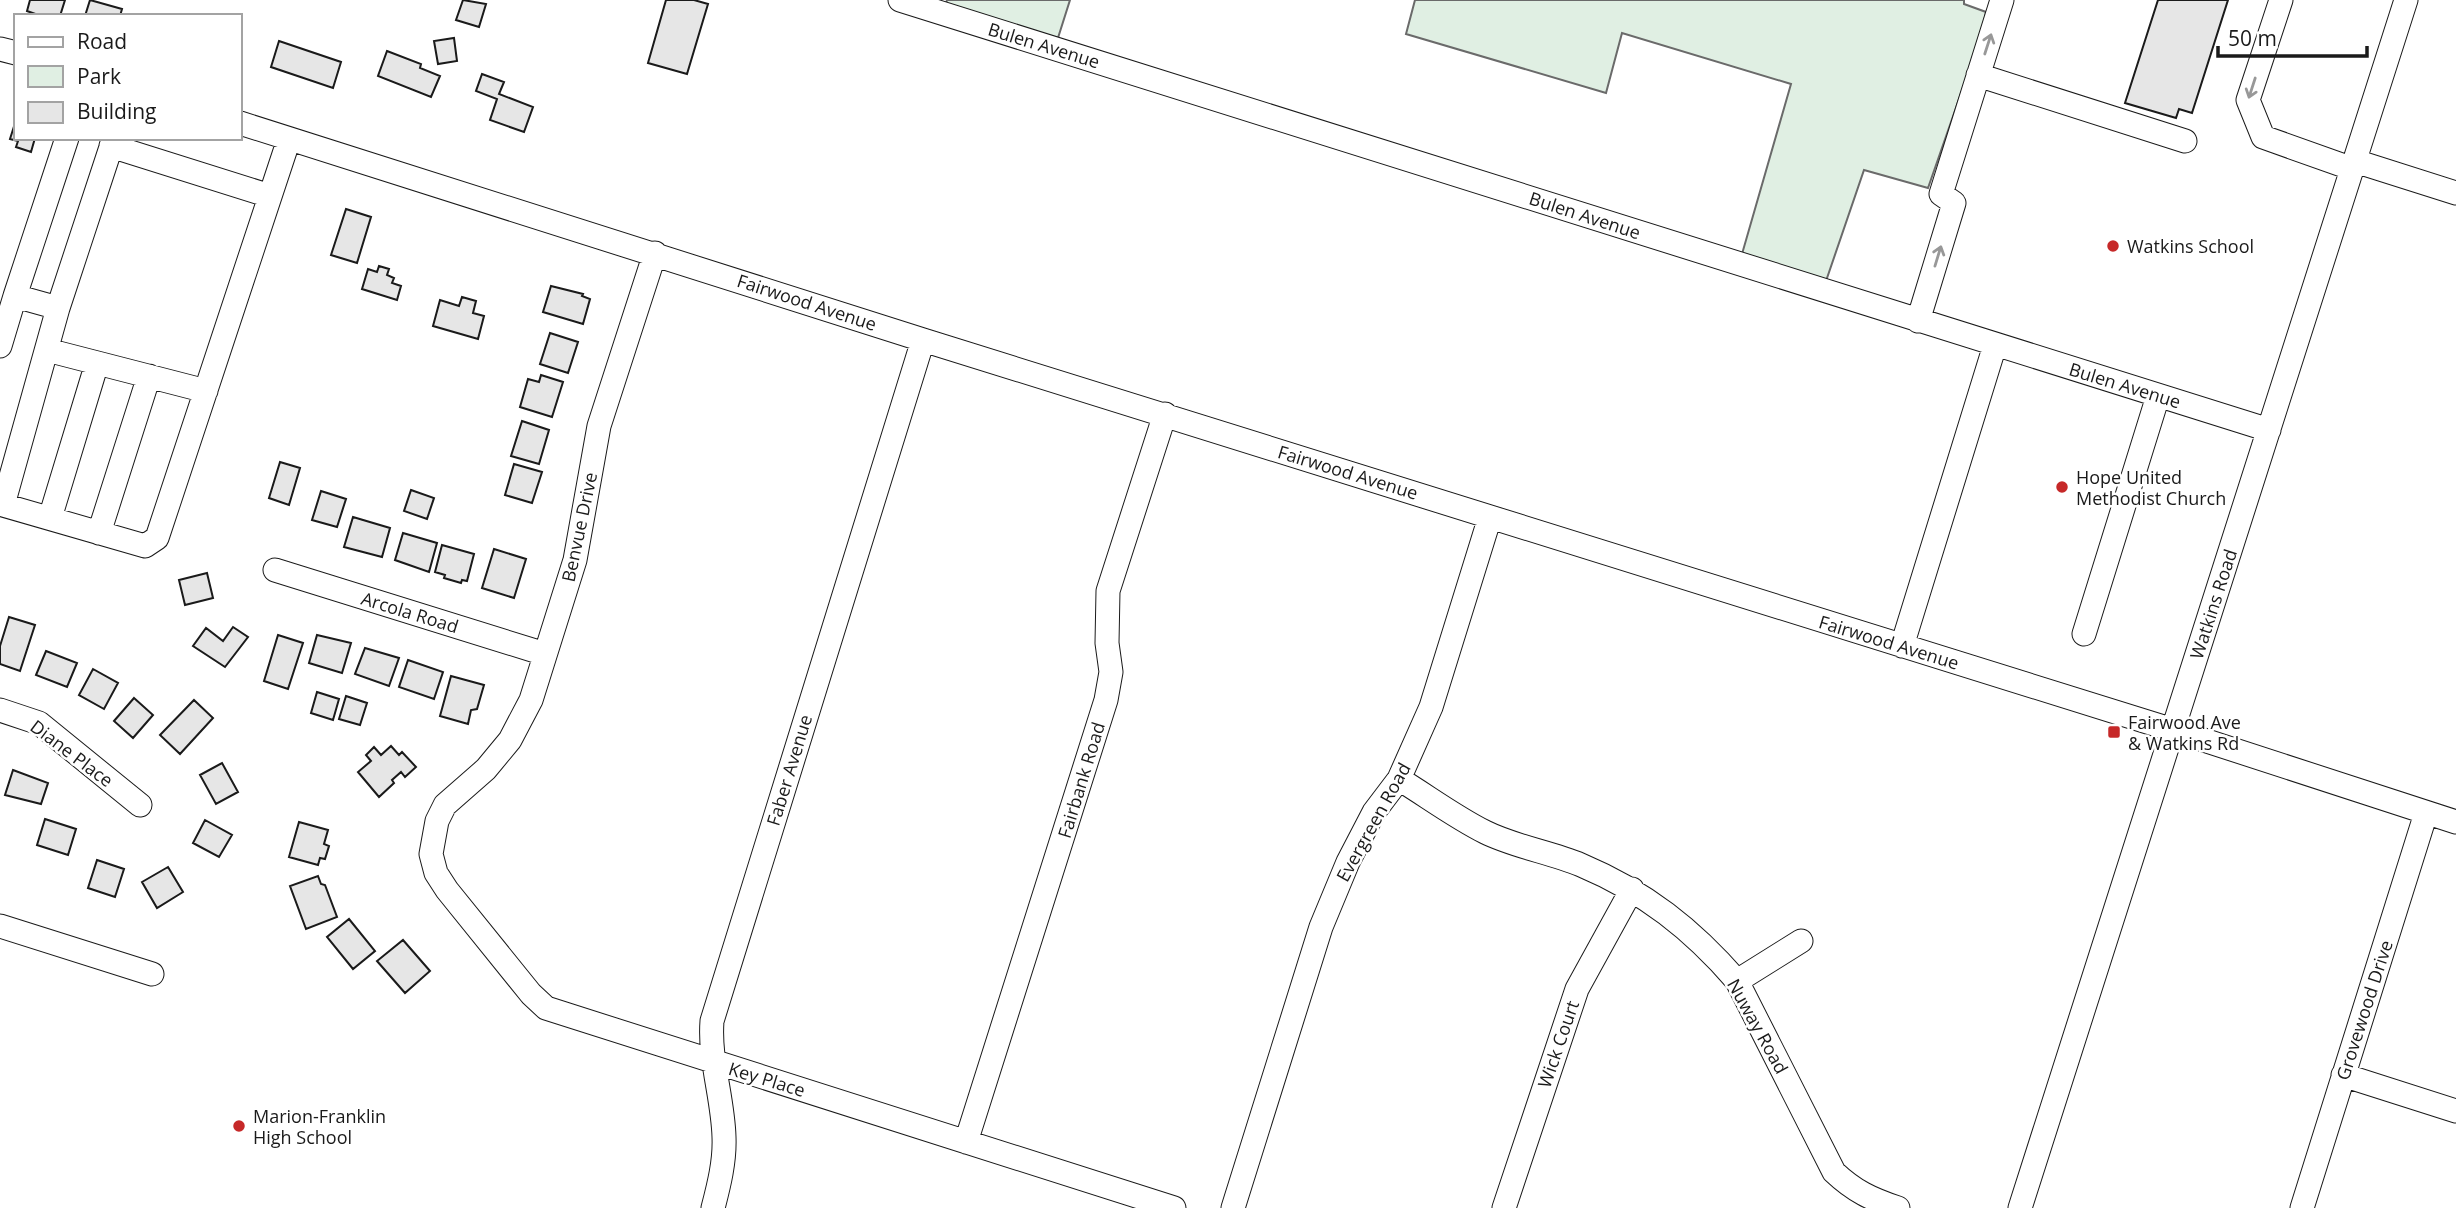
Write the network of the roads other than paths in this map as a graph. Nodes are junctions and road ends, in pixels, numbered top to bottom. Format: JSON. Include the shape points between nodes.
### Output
{"nodes":[{"id":1,"x":900,"y":0,"type":"edge"},
{"id":2,"x":2002,"y":0,"type":"edge"},
{"id":3,"x":2281,"y":0,"type":"edge"},
{"id":4,"x":2406,"y":0,"type":"edge"},
{"id":5,"x":1978,"y":75,"type":"junction"},
{"id":6,"x":242,"y":125,"type":"edge"},
{"id":7,"x":289,"y":139,"type":"junction"},
{"id":8,"x":66,"y":140,"type":"edge"},
{"id":9,"x":112,"y":140,"type":"edge"},
{"id":10,"x":2185,"y":141,"type":"dead end"},
{"id":11,"x":2354,"y":165,"type":"junction"},
{"id":12,"x":2456,"y":193,"type":"edge"},
{"id":13,"x":270,"y":196,"type":"junction"},
{"id":14,"x":655,"y":253,"type":"junction"},
{"id":15,"x":15,"y":296,"type":"junction"},
{"id":16,"x":58,"y":308,"type":"junction"},
{"id":17,"x":1918,"y":321,"type":"junction"},
{"id":18,"x":923,"y":340,"type":"junction"},
{"id":19,"x":1995,"y":345,"type":"junction"},
{"id":20,"x":0,"y":346,"type":"edge"},
{"id":21,"x":47,"y":350,"type":"junction"},
{"id":22,"x":97,"y":363,"type":"junction"},
{"id":23,"x":149,"y":376,"type":"junction"},
{"id":24,"x":206,"y":391,"type":"junction"},
{"id":25,"x":2158,"y":396,"type":"junction"},
{"id":26,"x":1165,"y":414,"type":"junction"},
{"id":27,"x":2269,"y":430,"type":"junction"},
{"id":28,"x":2,"y":504,"type":"edge"},
{"id":29,"x":1490,"y":517,"type":"junction"},
{"id":30,"x":50,"y":518,"type":"junction"},
{"id":31,"x":99,"y":533,"type":"junction"},
{"id":32,"x":275,"y":570,"type":"dead end"},
{"id":33,"x":2084,"y":634,"type":"dead end"},
{"id":34,"x":1902,"y":646,"type":"junction"},
{"id":35,"x":545,"y":654,"type":"junction"},
{"id":36,"x":0,"y":710,"type":"edge"},
{"id":37,"x":2172,"y":730,"type":"junction"},
{"id":38,"x":1399,"y":779,"type":"junction"},
{"id":39,"x":140,"y":805,"type":"dead end"},
{"id":40,"x":2426,"y":813,"type":"junction"},
{"id":41,"x":2456,"y":822,"type":"edge"},
{"id":42,"x":431,"y":854,"type":"joint"},
{"id":43,"x":1632,"y":889,"type":"junction"},
{"id":44,"x":0,"y":926,"type":"edge"},
{"id":45,"x":1801,"y":941,"type":"dead end"},
{"id":46,"x":152,"y":974,"type":"dead end"},
{"id":47,"x":1737,"y":981,"type":"junction"},
{"id":48,"x":713,"y":1063,"type":"junction"},
{"id":49,"x":2343,"y":1075,"type":"junction"},
{"id":50,"x":2456,"y":1111,"type":"edge"},
{"id":51,"x":967,"y":1142,"type":"junction"},
{"id":52,"x":713,"y":1208,"type":"edge"},
{"id":53,"x":1174,"y":1208,"type":"edge"},
{"id":54,"x":1233,"y":1208,"type":"edge"},
{"id":55,"x":1504,"y":1208,"type":"edge"},
{"id":56,"x":1898,"y":1208,"type":"edge"},
{"id":57,"x":2020,"y":1208,"type":"edge"},
{"id":58,"x":2302,"y":1208,"type":"edge"}],
"edges":[{"from":1,"to":17,"type":"street","name":"Bulen Avenue"},
{"from":5,"to":2,"type":"street","one_way":true},
{"from":3,"to":11,"type":"street","one_way":true,"via":[[2248,100],[2263,137]]},
{"from":4,"to":11,"type":"street","name":"Watkins Road"},
{"from":5,"to":10,"type":"street"},
{"from":17,"to":5,"type":"street","one_way":true,"via":[[1954,203],[1941,194]]},
{"from":6,"to":7,"type":"street","name":"Fairwood Avenue"},
{"from":7,"to":13,"type":"street"},
{"from":7,"to":14,"type":"street","name":"Fairwood Avenue"},
{"from":8,"to":15,"type":"street"},
{"from":9,"to":13,"type":"street"},
{"from":9,"to":16,"type":"street"},
{"from":11,"to":12,"type":"street"},
{"from":11,"to":27,"type":"street","name":"Watkins Road"},
{"from":13,"to":24,"type":"street"},
{"from":14,"to":18,"type":"street","name":"Fairwood Avenue"},
{"from":14,"to":35,"type":"street","name":"Benvue Drive","via":[[599,426],[575,560]]},
{"from":15,"to":16,"type":"street"},
{"from":15,"to":20,"type":"street"},
{"from":16,"to":21,"type":"street"},
{"from":17,"to":19,"type":"street","name":"Bulen Avenue"},
{"from":18,"to":26,"type":"street","name":"Fairwood Avenue"},
{"from":18,"to":48,"type":"street","name":"Faber Avenue","via":[[723,981],[712,1021]]},
{"from":19,"to":25,"type":"street","name":"Bulen Avenue"},
{"from":19,"to":34,"type":"street"},
{"from":21,"to":22,"type":"street"},
{"from":21,"to":28,"type":"street"},
{"from":22,"to":23,"type":"street"},
{"from":22,"to":30,"type":"street"},
{"from":23,"to":24,"type":"street"},
{"from":23,"to":31,"type":"street"},
{"from":24,"to":31,"type":"street","via":[[157,538],[145,546]]},
{"from":25,"to":27,"type":"street","name":"Bulen Avenue"},
{"from":25,"to":33,"type":"street"},
{"from":26,"to":29,"type":"street","name":"Fairwood Avenue"},
{"from":26,"to":51,"type":"street","name":"Fairbank Road","via":[[1108,591],[1111,672],[1106,701]]},
{"from":27,"to":37,"type":"street","name":"Watkins Road"},
{"from":28,"to":30,"type":"street"},
{"from":29,"to":34,"type":"street","name":"Fairwood Avenue"},
{"from":29,"to":38,"type":"street","name":"Evergreen Road","via":[[1432,707]]},
{"from":30,"to":31,"type":"street"},
{"from":32,"to":35,"type":"street","name":"Arcola Road"},
{"from":34,"to":37,"type":"street","name":"Fairwood Avenue"},
{"from":35,"to":42,"type":"street","name":"Benvue Drive","via":[[531,700],[510,740],[486,769],[445,805]]},
{"from":36,"to":39,"type":"street","name":"Diane Place","via":[[38,723]]},
{"from":37,"to":40,"type":"street","name":"Fairwood Avenue"},
{"from":37,"to":57,"type":"street","name":"Watkins Road"},
{"from":38,"to":43,"type":"street","name":"Nuway Road","via":[[1485,832],[1579,864]]},
{"from":38,"to":54,"type":"street","name":"Evergreen Road","via":[[1374,812],[1321,927]]},
{"from":40,"to":41,"type":"street","name":"Fairwood Avenue"},
{"from":40,"to":49,"type":"street","name":"Grovewood Drive"},
{"from":42,"to":48,"type":"street","name":"Key Place","via":[[447,891],[546,1008]]},
{"from":43,"to":47,"type":"street","name":"Nuway Road","via":[[1683,926]]},
{"from":43,"to":55,"type":"street","name":"Wick Court","via":[[1577,989]]},
{"from":44,"to":46,"type":"street"},
{"from":45,"to":47,"type":"street"},
{"from":47,"to":56,"type":"street","name":"Nuway Road","via":[[1834,1172],[1851,1188]]},
{"from":48,"to":51,"type":"street","name":"Key Place"},
{"from":48,"to":52,"type":"street","name":"Faber Avenue","via":[[724,1137]]},
{"from":49,"to":50,"type":"street"},
{"from":49,"to":58,"type":"street","name":"Grovewood Drive"},
{"from":51,"to":53,"type":"street","name":"Key Place"}]}
